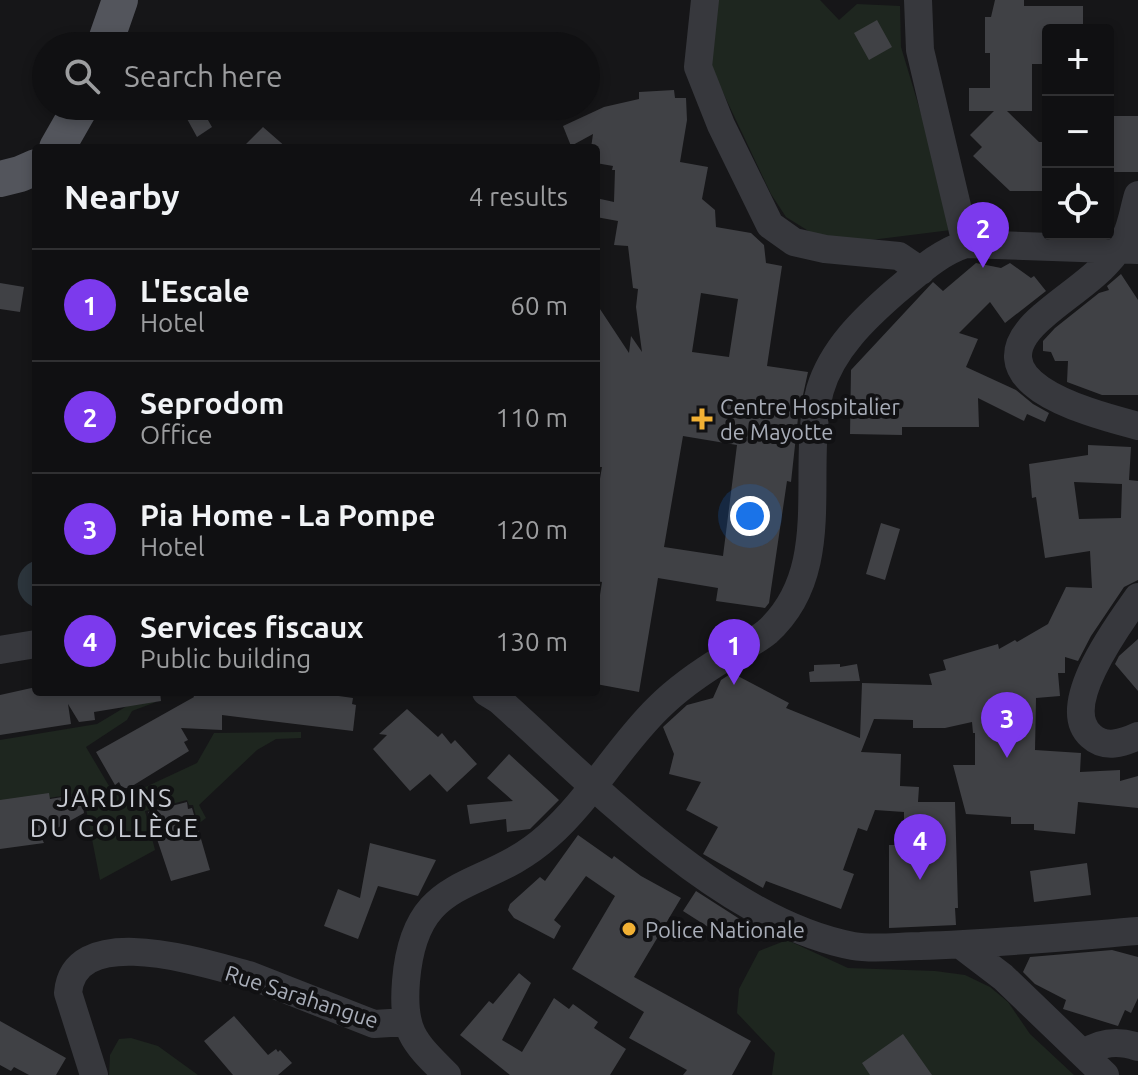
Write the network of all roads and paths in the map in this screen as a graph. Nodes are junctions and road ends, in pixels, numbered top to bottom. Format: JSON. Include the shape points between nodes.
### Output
{"nodes":[{"id":1,"x":120,"y":0,"type":"edge"},
{"id":2,"x":705,"y":0,"type":"edge"},
{"id":3,"x":918,"y":0,"type":"edge"},
{"id":4,"x":109,"y":32,"type":"edge"},
{"id":5,"x":73,"y":120,"type":"edge"},
{"id":6,"x":59,"y":144,"type":"edge"},
{"id":7,"x":32,"y":169,"type":"edge"},
{"id":8,"x":0,"y":179,"type":"edge"},
{"id":9,"x":1138,"y":195,"type":"edge"},
{"id":10,"x":966,"y":244,"type":"junction"},
{"id":11,"x":1127,"y":250,"type":"edge"},
{"id":12,"x":921,"y":271,"type":"junction"},
{"id":13,"x":1138,"y":426,"type":"edge"},
{"id":14,"x":1138,"y":597,"type":"edge"},
{"id":15,"x":32,"y":645,"type":"edge"},
{"id":16,"x":0,"y":650,"type":"edge"},
{"id":17,"x":492,"y":696,"type":"edge"},
{"id":18,"x":1138,"y":736,"type":"edge"},
{"id":19,"x":593,"y":785,"type":"junction"},
{"id":20,"x":1138,"y":931,"type":"edge"},
{"id":21,"x":1003,"y":942,"type":"junction"},
{"id":22,"x":961,"y":945,"type":"junction"},
{"id":23,"x":1003,"y":977,"type":"junction"},
{"id":24,"x":406,"y":1022,"type":"junction"},
{"id":25,"x":1138,"y":1047,"type":"edge"},
{"id":26,"x":1084,"y":1053,"type":"junction"},
{"id":27,"x":94,"y":1075,"type":"edge"},
{"id":28,"x":447,"y":1075,"type":"edge"},
{"id":29,"x":1105,"y":1075,"type":"edge"}],
"edges":[{"from":1,"to":4,"type":"main road"},
{"from":2,"to":12,"type":"street","via":[[698,67],[770,225],[794,242],[899,256]]},
{"from":3,"to":10,"type":"street","via":[[920,50]]},
{"from":5,"to":6,"type":"main road"},
{"from":7,"to":8,"type":"main road"},
{"from":9,"to":11,"type":"street"},
{"from":10,"to":11,"type":"street"},
{"from":10,"to":12,"type":"street"},
{"from":11,"to":13,"type":"street","via":[[1025,332],[1018,358],[1029,382],[1047,394]]},
{"from":12,"to":19,"type":"street","via":[[860,325],[827,372],[816,422],[811,538],[800,583],[785,613],[765,633],[694,677],[657,708]]},
{"from":14,"to":18,"type":"street","via":[[1104,645],[1082,708],[1086,731],[1097,741],[1121,743]]},
{"from":15,"to":16,"type":"street"},
{"from":17,"to":19,"type":"street"},
{"from":19,"to":22,"type":"street","via":[[694,869],[760,913],[805,933],[856,947]]},
{"from":19,"to":24,"type":"street","via":[[529,853],[452,892],[425,914],[409,953]]},
{"from":20,"to":21,"type":"street"},
{"from":21,"to":22,"type":"street"},
{"from":21,"to":23,"type":"street"},
{"from":22,"to":23,"type":"street"},
{"from":23,"to":26,"type":"street"},
{"from":24,"to":27,"type":"street","name":"Rue Sarahangue","via":[[374,1024],[249,975],[156,955],[111,952],[86,961],[69,981],[68,993]]},
{"from":24,"to":28,"type":"street"},
{"from":25,"to":26,"type":"street","via":[[1098,1044]]},
{"from":26,"to":29,"type":"street"}]}
